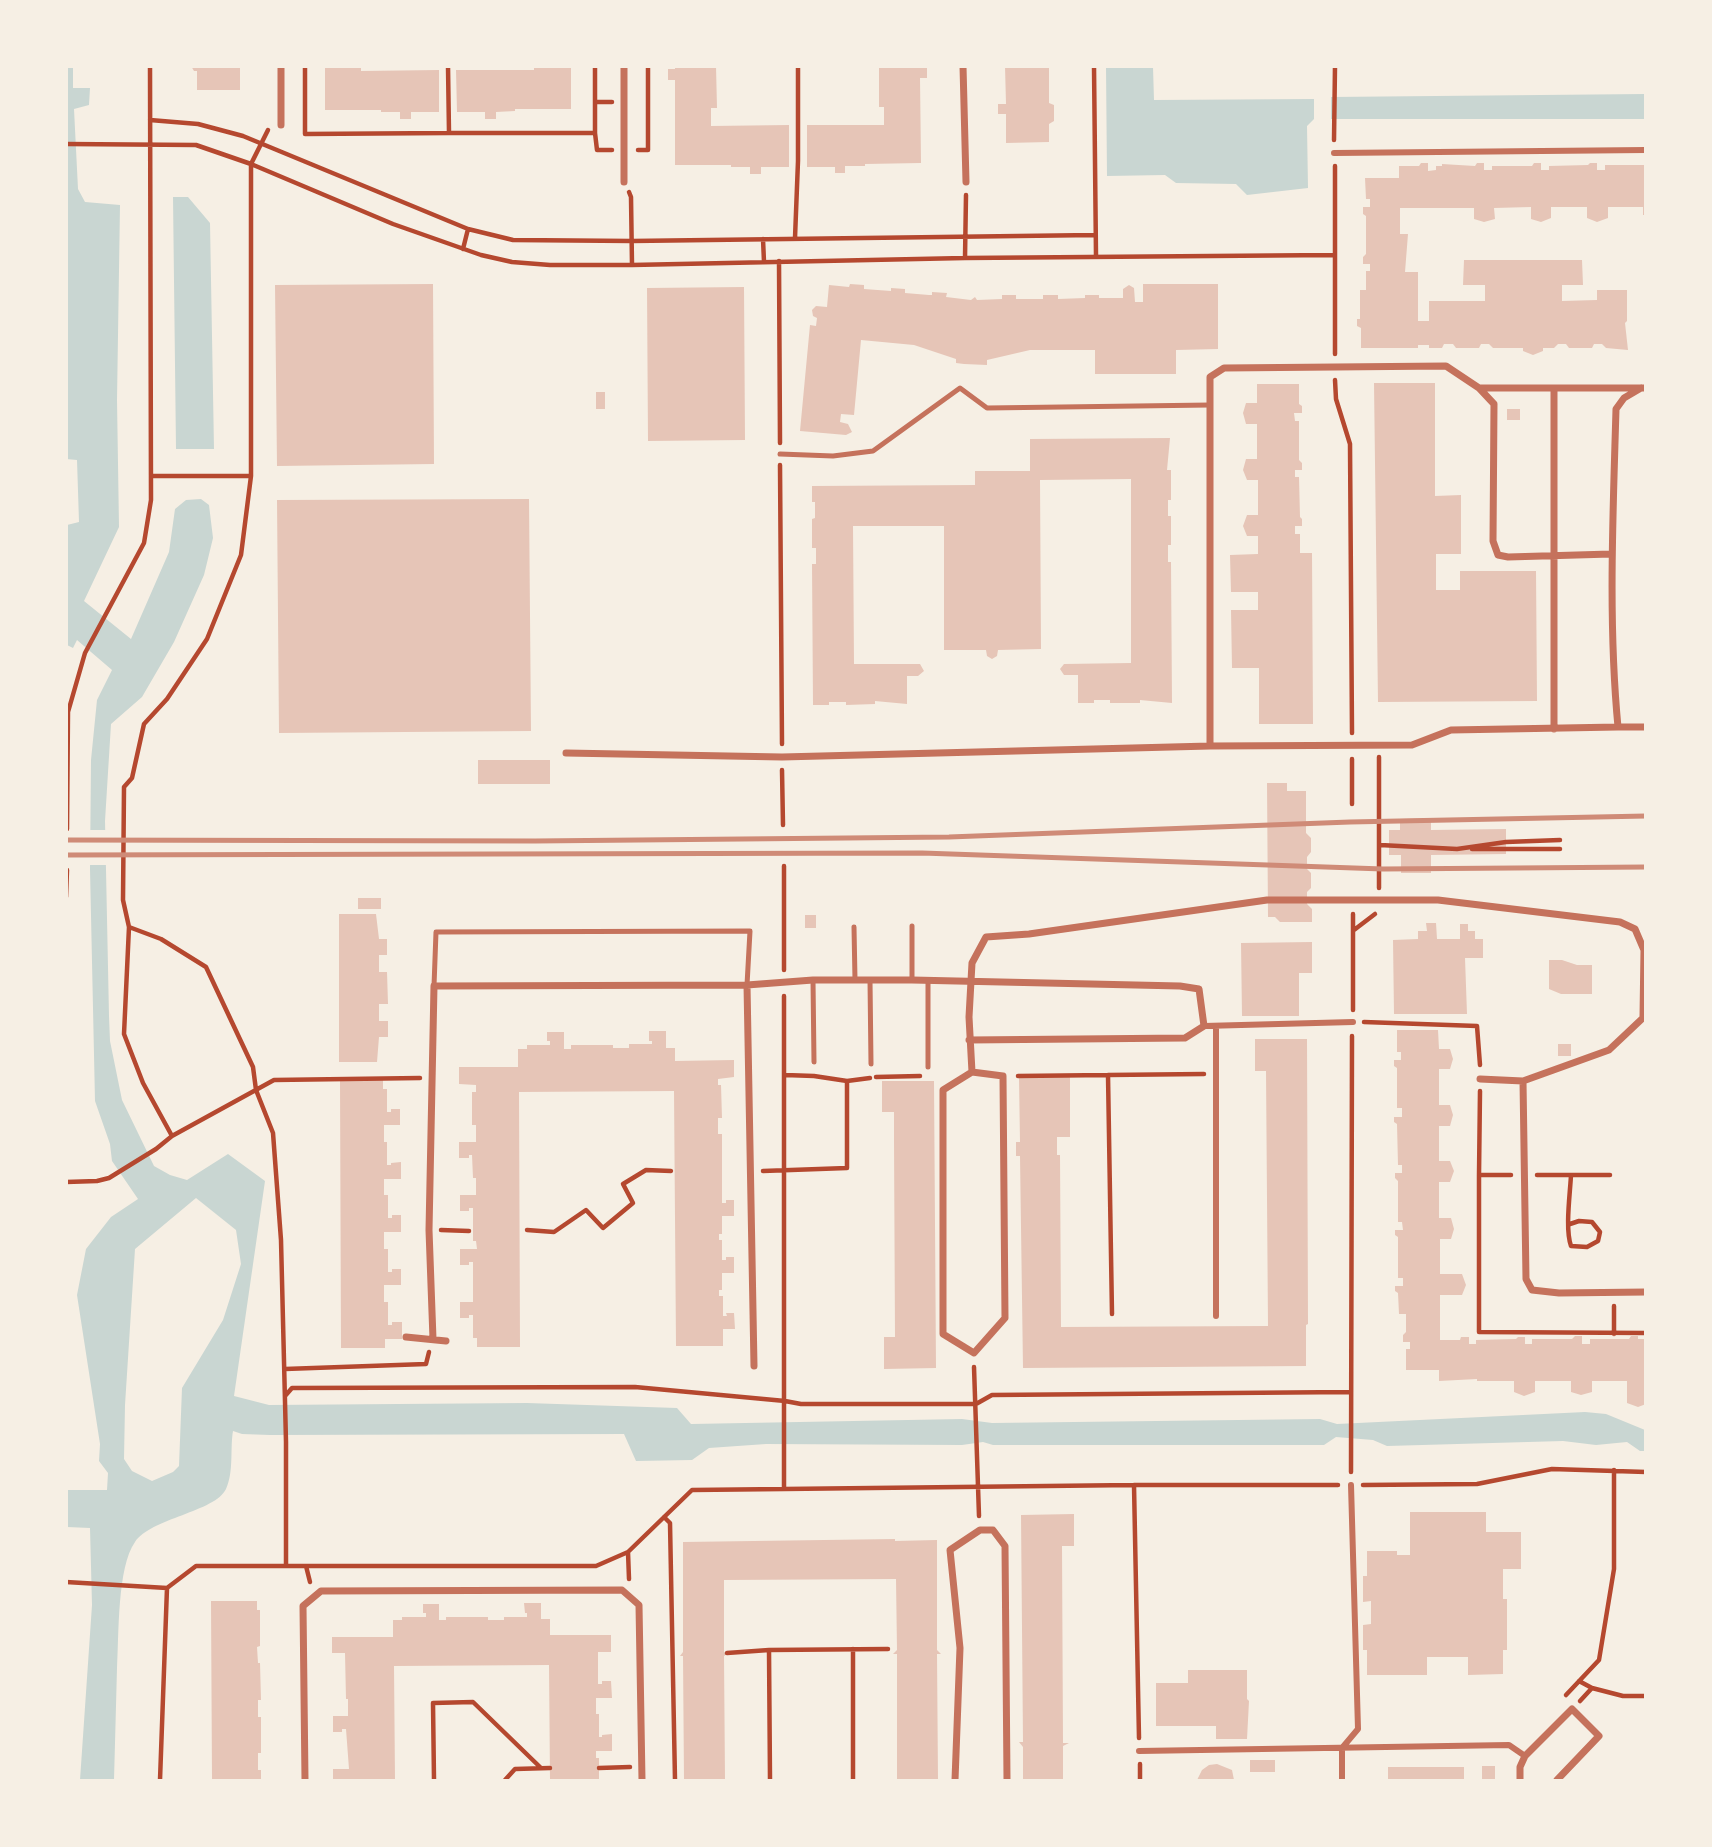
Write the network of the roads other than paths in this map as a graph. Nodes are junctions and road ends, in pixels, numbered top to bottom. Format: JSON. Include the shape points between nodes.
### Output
{"nodes":[{"id":1,"x":281,"y":66,"type":"edge"},
{"id":2,"x":624,"y":66,"type":"edge"},
{"id":3,"x":963,"y":66,"type":"edge"},
{"id":4,"x":281,"y":125,"type":"road end"},
{"id":5,"x":1646,"y":150,"type":"edge"},
{"id":6,"x":1334,"y":153,"type":"dead end"},
{"id":7,"x":966,"y":181,"type":"road end"},
{"id":8,"x":624,"y":182,"type":"road end"},
{"id":9,"x":1479,"y":388,"type":"junction"},
{"id":10,"x":1554,"y":388,"type":"junction"},
{"id":11,"x":1644,"y":388,"type":"edge"},
{"id":12,"x":1210,"y":405,"type":"junction"},
{"id":13,"x":780,"y":454,"type":"road end"},
{"id":14,"x":1611,"y":554,"type":"junction"},
{"id":15,"x":1555,"y":556,"type":"junction"},
{"id":16,"x":1618,"y":727,"type":"junction"},
{"id":17,"x":1646,"y":727,"type":"edge"},
{"id":18,"x":1553,"y":729,"type":"junction"},
{"id":19,"x":1210,"y":746,"type":"junction"},
{"id":20,"x":566,"y":753,"type":"dead end"},
{"id":21,"x":912,"y":926,"type":"dead end"},
{"id":22,"x":854,"y":927,"type":"dead end"},
{"id":23,"x":912,"y":979,"type":"junction"},
{"id":24,"x":813,"y":980,"type":"junction"},
{"id":25,"x":855,"y":980,"type":"junction"},
{"id":26,"x":870,"y":980,"type":"junction"},
{"id":27,"x":928,"y":980,"type":"junction"},
{"id":28,"x":971,"y":983,"type":"junction"},
{"id":29,"x":747,"y":985,"type":"junction"},
{"id":30,"x":434,"y":986,"type":"junction"},
{"id":31,"x":1644,"y":1016,"type":"edge"},
{"id":32,"x":1353,"y":1022,"type":"road end"},
{"id":33,"x":1204,"y":1026,"type":"junction"},
{"id":34,"x":1216,"y":1026,"type":"junction"},
{"id":35,"x":969,"y":1040,"type":"junction"},
{"id":36,"x":814,"y":1062,"type":"dead end"},
{"id":37,"x":871,"y":1064,"type":"dead end"},
{"id":38,"x":928,"y":1067,"type":"road end"},
{"id":39,"x":972,"y":1072,"type":"junction"},
{"id":40,"x":1480,"y":1079,"type":"road end"},
{"id":41,"x":1522,"y":1081,"type":"junction"},
{"id":42,"x":1646,"y":1292,"type":"edge"},
{"id":43,"x":1216,"y":1316,"type":"dead end"},
{"id":44,"x":406,"y":1337,"type":"dead end"},
{"id":45,"x":433,"y":1339,"type":"junction"},
{"id":46,"x":446,"y":1341,"type":"dead end"},
{"id":47,"x":754,"y":1366,"type":"dead end"},
{"id":48,"x":1351,"y":1485,"type":"road end"},
{"id":49,"x":1342,"y":1748,"type":"junction"},
{"id":50,"x":1139,"y":1751,"type":"road end"},
{"id":51,"x":1525,"y":1756,"type":"junction"},
{"id":52,"x":305,"y":1780,"type":"edge"},
{"id":53,"x":642,"y":1780,"type":"edge"},
{"id":54,"x":955,"y":1780,"type":"edge"},
{"id":55,"x":1007,"y":1780,"type":"edge"},
{"id":56,"x":1342,"y":1780,"type":"edge"},
{"id":57,"x":1520,"y":1780,"type":"edge"},
{"id":58,"x":1556,"y":1780,"type":"edge"}],
"edges":[{"from":1,"to":4,"type":"street"},
{"from":2,"to":8,"type":"street"},
{"from":3,"to":7,"type":"street"},
{"from":5,"to":6,"type":"street"},
{"from":9,"to":10,"type":"street"},
{"from":9,"to":12,"type":"street","via":[[1446,366],[1224,368],[1210,377]]},
{"from":9,"to":15,"type":"street","via":[[1494,404],[1493,541],[1498,555]]},
{"from":10,"to":11,"type":"street"},
{"from":10,"to":15,"type":"street"},
{"from":11,"to":14,"type":"street","via":[[1624,398],[1616,409]]},
{"from":12,"to":13,"type":"lane","via":[[987,408],[960,388],[873,451],[833,456]]},
{"from":12,"to":19,"type":"street"},
{"from":14,"to":15,"type":"street"},
{"from":14,"to":16,"type":"street"},
{"from":15,"to":18,"type":"street"},
{"from":16,"to":17,"type":"street"},
{"from":16,"to":18,"type":"street"},
{"from":18,"to":19,"type":"street","via":[[1451,730],[1412,745]]},
{"from":19,"to":20,"type":"street","via":[[782,757]]},
{"from":21,"to":23,"type":"lane"},
{"from":22,"to":25,"type":"lane"},
{"from":23,"to":26,"type":"street"},
{"from":23,"to":27,"type":"street"},
{"from":24,"to":25,"type":"street"},
{"from":24,"to":29,"type":"street"},
{"from":24,"to":36,"type":"lane"},
{"from":25,"to":26,"type":"street"},
{"from":26,"to":37,"type":"lane"},
{"from":27,"to":28,"type":"street"},
{"from":27,"to":38,"type":"lane"},
{"from":28,"to":31,"type":"street","via":[[972,963],[986,937],[1267,900],[1438,900],[1620,922],[1635,929],[1644,950]]},
{"from":28,"to":33,"type":"street","via":[[1199,989]]},
{"from":28,"to":35,"type":"street"},
{"from":29,"to":30,"type":"street"},
{"from":29,"to":30,"type":"lane","via":[[750,931],[436,932]]},
{"from":29,"to":47,"type":"street"},
{"from":30,"to":45,"type":"street","via":[[429,1230]]},
{"from":31,"to":41,"type":"street","via":[[1609,1050]]},
{"from":32,"to":34,"type":"street"},
{"from":33,"to":34,"type":"street"},
{"from":33,"to":35,"type":"street","via":[[1185,1038]]},
{"from":34,"to":43,"type":"street"},
{"from":35,"to":39,"type":"street"},
{"from":39,"to":39,"type":"street","via":[[943,1090],[943,1334],[974,1353],[1005,1318],[1003,1076]]},
{"from":40,"to":41,"type":"street"},
{"from":41,"to":42,"type":"street","via":[[1526,1279],[1532,1290]]},
{"from":44,"to":45,"type":"street"},
{"from":45,"to":46,"type":"street"},
{"from":48,"to":49,"type":"street","via":[[1358,1729]]},
{"from":49,"to":50,"type":"street"},
{"from":49,"to":51,"type":"street","via":[[1508,1745]]},
{"from":49,"to":56,"type":"street"},
{"from":51,"to":57,"type":"street"},
{"from":51,"to":58,"type":"street","via":[[1572,1709],[1598,1736]]},
{"from":52,"to":53,"type":"street","via":[[303,1606],[321,1591],[622,1590],[639,1605]]},
{"from":54,"to":55,"type":"street","via":[[960,1648],[950,1550],[979,1530],[993,1530],[1005,1546]]}]}
